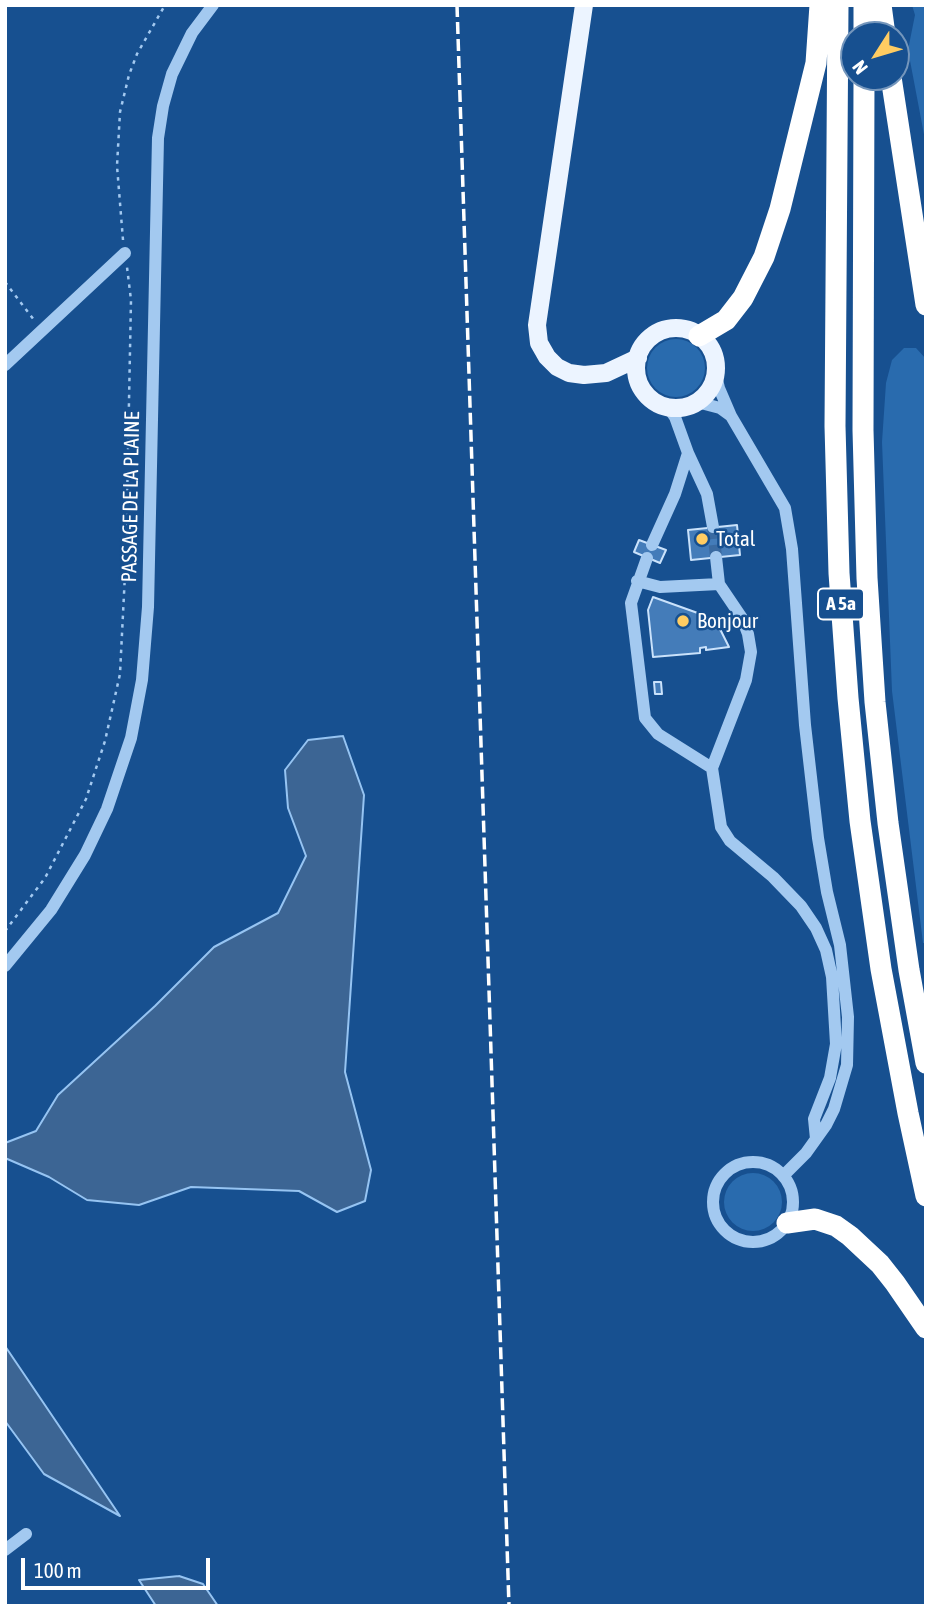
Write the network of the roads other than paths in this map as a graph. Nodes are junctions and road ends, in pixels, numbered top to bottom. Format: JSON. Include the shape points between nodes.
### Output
{"nodes":[{"id":1,"x":213,"y":5,"type":"edge"},
{"id":2,"x":584,"y":5,"type":"edge"},
{"id":3,"x":820,"y":5,"type":"edge"},
{"id":4,"x":838,"y":5,"type":"edge"},
{"id":5,"x":864,"y":91,"type":"edge"},
{"id":6,"x":893,"y":91,"type":"edge"},
{"id":7,"x":125,"y":253,"type":"road end"},
{"id":8,"x":926,"y":305,"type":"edge"},
{"id":9,"x":699,"y":335,"type":"junction"},
{"id":10,"x":638,"y":358,"type":"junction"},
{"id":11,"x":5,"y":365,"type":"edge"},
{"id":12,"x":716,"y":375,"type":"junction"},
{"id":13,"x":697,"y":402,"type":"junction"},
{"id":14,"x":668,"y":407,"type":"junction"},
{"id":15,"x":732,"y":416,"type":"junction"},
{"id":16,"x":688,"y":453,"type":"junction"},
{"id":17,"x":713,"y":527,"type":"tunnel mouth"},
{"id":18,"x":716,"y":557,"type":"tunnel mouth"},
{"id":19,"x":637,"y":581,"type":"junction"},
{"id":20,"x":719,"y":584,"type":"junction"},
{"id":21,"x":712,"y":768,"type":"junction"},
{"id":22,"x":5,"y":966,"type":"edge"},
{"id":23,"x":926,"y":1063,"type":"edge"},
{"id":24,"x":816,"y":1139,"type":"junction"},
{"id":25,"x":783,"y":1176,"type":"junction"},
{"id":26,"x":926,"y":1196,"type":"edge"},
{"id":27,"x":787,"y":1223,"type":"junction"},
{"id":28,"x":926,"y":1328,"type":"edge"},
{"id":29,"x":26,"y":1534,"type":"dead end"},
{"id":30,"x":5,"y":1550,"type":"edge"}],
"edges":[{"from":1,"to":22,"type":"street","name":"PASSAGE DE LA PLAINE","via":[[192,33],[172,74],[158,138],[148,607],[131,738],[107,809],[85,855],[51,910]]},
{"from":2,"to":10,"type":"main road","via":[[537,325],[539,343],[557,367],[569,373],[606,373]]},
{"from":3,"to":9,"type":"highway","via":[[813,76],[764,257],[726,320]]},
{"from":4,"to":26,"type":"highway","number":"A 5a","via":[[836,451],[848,698],[881,969]]},
{"from":5,"to":23,"type":"highway","number":"A 5a","via":[[867,578],[888,823]]},
{"from":6,"to":8,"type":"highway"},
{"from":7,"to":11,"type":"street"},
{"from":9,"to":10,"type":"main road","via":[[681,329],[662,331],[647,342]]},
{"from":9,"to":12,"type":"main road","via":[[714,356]]},
{"from":10,"to":14,"type":"main road","via":[[643,389],[656,403]]},
{"from":12,"to":13,"type":"main road"},
{"from":12,"to":15,"type":"street"},
{"from":13,"to":14,"type":"main road","via":[[683,408]]},
{"from":13,"to":15,"type":"street"},
{"from":14,"to":16,"type":"street"},
{"from":15,"to":24,"type":"street","via":[[785,508],[818,838],[845,983],[847,1065],[834,1109]]},
{"from":16,"to":17,"type":"street","via":[[707,494]]},
{"from":16,"to":19,"type":"street"},
{"from":18,"to":20,"type":"street"},
{"from":19,"to":20,"type":"street","via":[[660,587]]},
{"from":19,"to":21,"type":"street","via":[[631,603],[645,718],[658,734]]},
{"from":20,"to":21,"type":"street","via":[[742,618],[751,652],[746,680]]},
{"from":21,"to":24,"type":"street","via":[[721,827],[730,841],[801,906],[825,950],[834,990],[836,1044],[830,1078],[814,1119]]},
{"from":24,"to":25,"type":"street"},
{"from":25,"to":27,"type":"street","via":[[793,1198]]},
{"from":25,"to":27,"type":"street","via":[[768,1165],[741,1164],[720,1180],[713,1206],[719,1223],[740,1240],[767,1240]]},
{"from":27,"to":28,"type":"highway","via":[[825,1221],[850,1236],[880,1264]]},
{"from":29,"to":30,"type":"street"}]}
